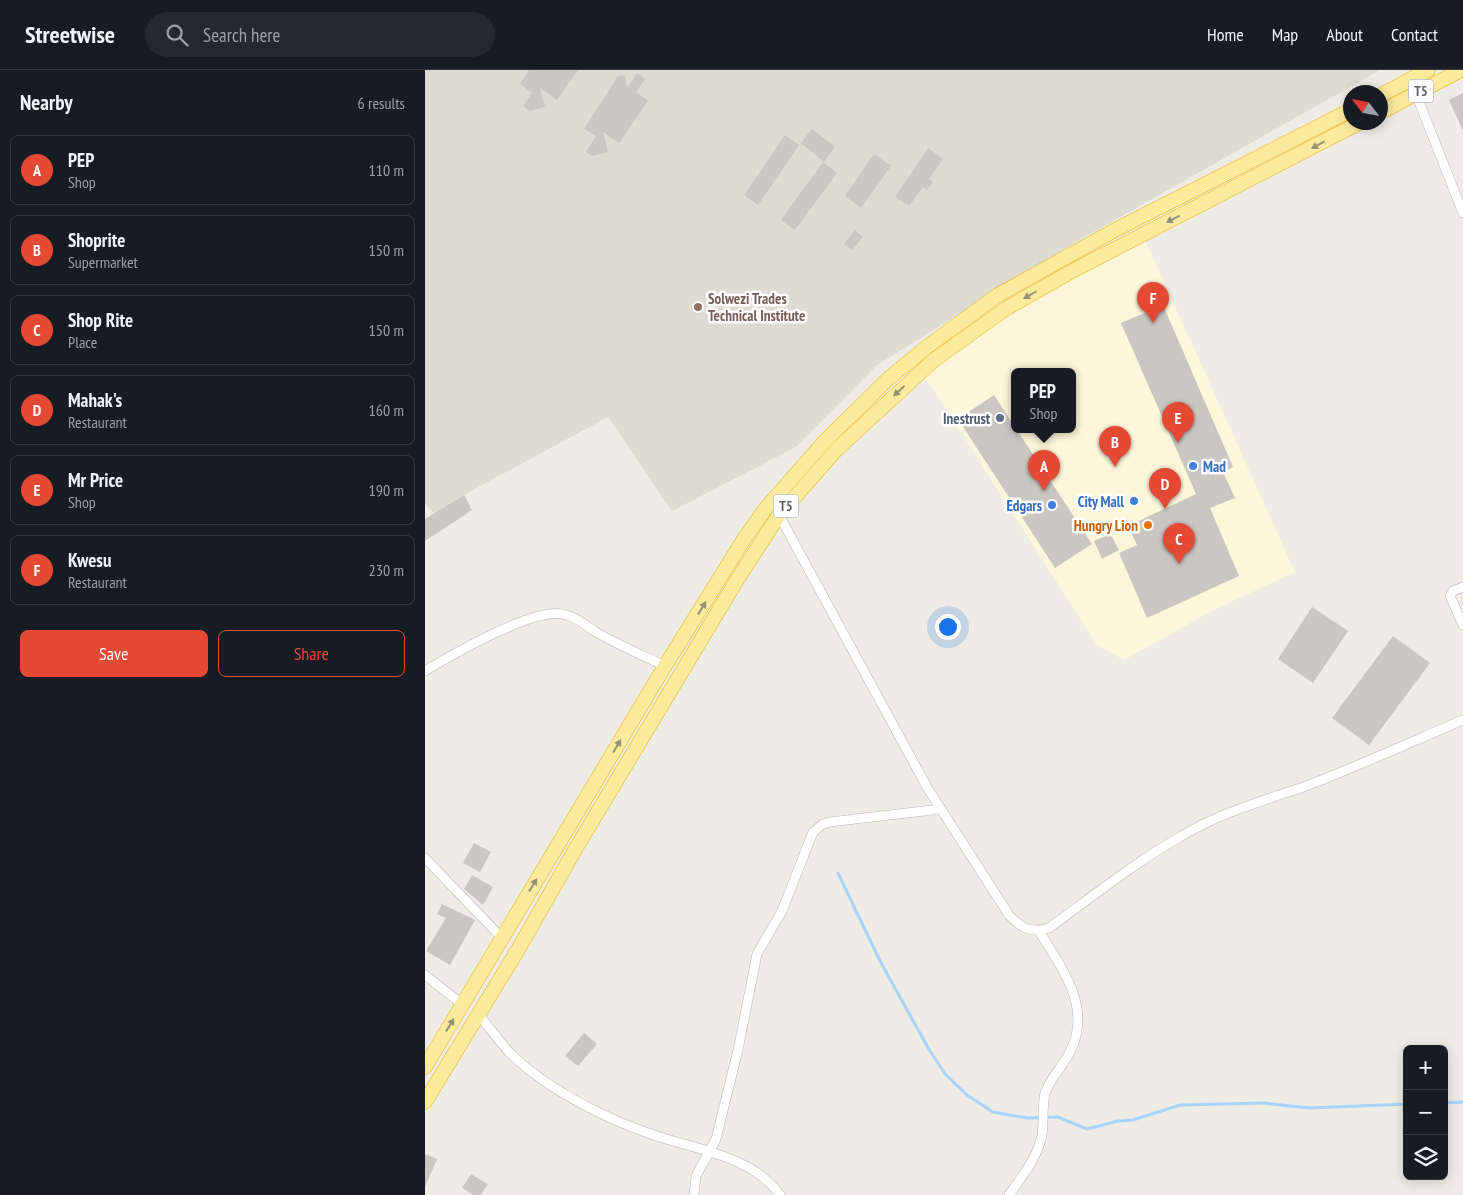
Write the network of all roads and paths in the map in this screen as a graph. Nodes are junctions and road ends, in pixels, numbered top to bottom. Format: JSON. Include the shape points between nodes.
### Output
{"nodes":[{"id":1,"x":1428,"y":70,"type":"edge"},
{"id":2,"x":1461,"y":70,"type":"edge"},
{"id":3,"x":1406,"y":75,"type":"edge"},
{"id":4,"x":1388,"y":89,"type":"edge"},
{"id":5,"x":1416,"y":94,"type":"junction"},
{"id":6,"x":1388,"y":108,"type":"edge"},
{"id":7,"x":1343,"y":114,"type":"edge"},
{"id":8,"x":1345,"y":130,"type":"edge"},
{"id":9,"x":1463,"y":213,"type":"edge"},
{"id":10,"x":779,"y":515,"type":"junction"},
{"id":11,"x":1463,"y":587,"type":"edge"},
{"id":12,"x":1463,"y":625,"type":"edge"},
{"id":13,"x":665,"y":666,"type":"junction"},
{"id":14,"x":425,"y":671,"type":"edge"},
{"id":15,"x":1463,"y":720,"type":"edge"},
{"id":16,"x":941,"y":809,"type":"junction"},
{"id":17,"x":425,"y":858,"type":"edge"},
{"id":18,"x":1039,"y":931,"type":"junction"},
{"id":19,"x":501,"y":937,"type":"junction"},
{"id":20,"x":425,"y":975,"type":"edge"},
{"id":21,"x":463,"y":1006,"type":"junction"},
{"id":22,"x":479,"y":1015,"type":"junction"},
{"id":23,"x":425,"y":1067,"type":"edge"},
{"id":24,"x":425,"y":1102,"type":"edge"},
{"id":25,"x":710,"y":1152,"type":"junction"},
{"id":26,"x":694,"y":1195,"type":"edge"},
{"id":27,"x":779,"y":1195,"type":"edge"},
{"id":28,"x":1009,"y":1195,"type":"edge"}],
"edges":[{"from":1,"to":3,"type":"highway","number":"T5"},
{"from":2,"to":5,"type":"highway","number":"T5"},
{"from":3,"to":4,"type":"highway","number":"T5"},
{"from":5,"to":6,"type":"highway","number":"T5"},
{"from":5,"to":9,"type":"street"},
{"from":13,"to":7,"type":"highway","number":"T5","one_way":true,"via":[[766,508],[832,434],[889,378],[928,346],[999,295],[1072,254]]},
{"from":8,"to":10,"type":"highway","number":"T5","one_way":true,"via":[[1074,270],[974,330],[934,360],[859,427]]},
{"from":10,"to":16,"type":"street","via":[[892,726]]},
{"from":10,"to":22,"type":"highway","number":"T5","via":[[737,580]]},
{"from":11,"to":12,"type":"street","via":[[1453,591],[1451,596]]},
{"from":13,"to":14,"type":"street","via":[[561,614],[535,617]]},
{"from":19,"to":13,"type":"highway","number":"T5","one_way":true},
{"from":15,"to":18,"type":"street","via":[[1306,786],[1208,822],[1180,836],[1049,928]]},
{"from":16,"to":18,"type":"street","via":[[1009,915],[1027,930]]},
{"from":16,"to":25,"type":"street","via":[[830,822],[813,832],[782,911],[757,954],[738,1050]]},
{"from":17,"to":19,"type":"street"},
{"from":18,"to":28,"type":"street","via":[[1074,992],[1076,1038],[1045,1093],[1039,1145]]},
{"from":19,"to":21,"type":"highway","number":"T5"},
{"from":20,"to":21,"type":"street"},
{"from":23,"to":21,"type":"highway","number":"T5","one_way":true},
{"from":22,"to":24,"type":"highway","number":"T5"},
{"from":22,"to":25,"type":"street","via":[[509,1053],[560,1092],[647,1133]]},
{"from":25,"to":26,"type":"street","via":[[695,1176]]},
{"from":25,"to":27,"type":"street","via":[[752,1169]]}]}
